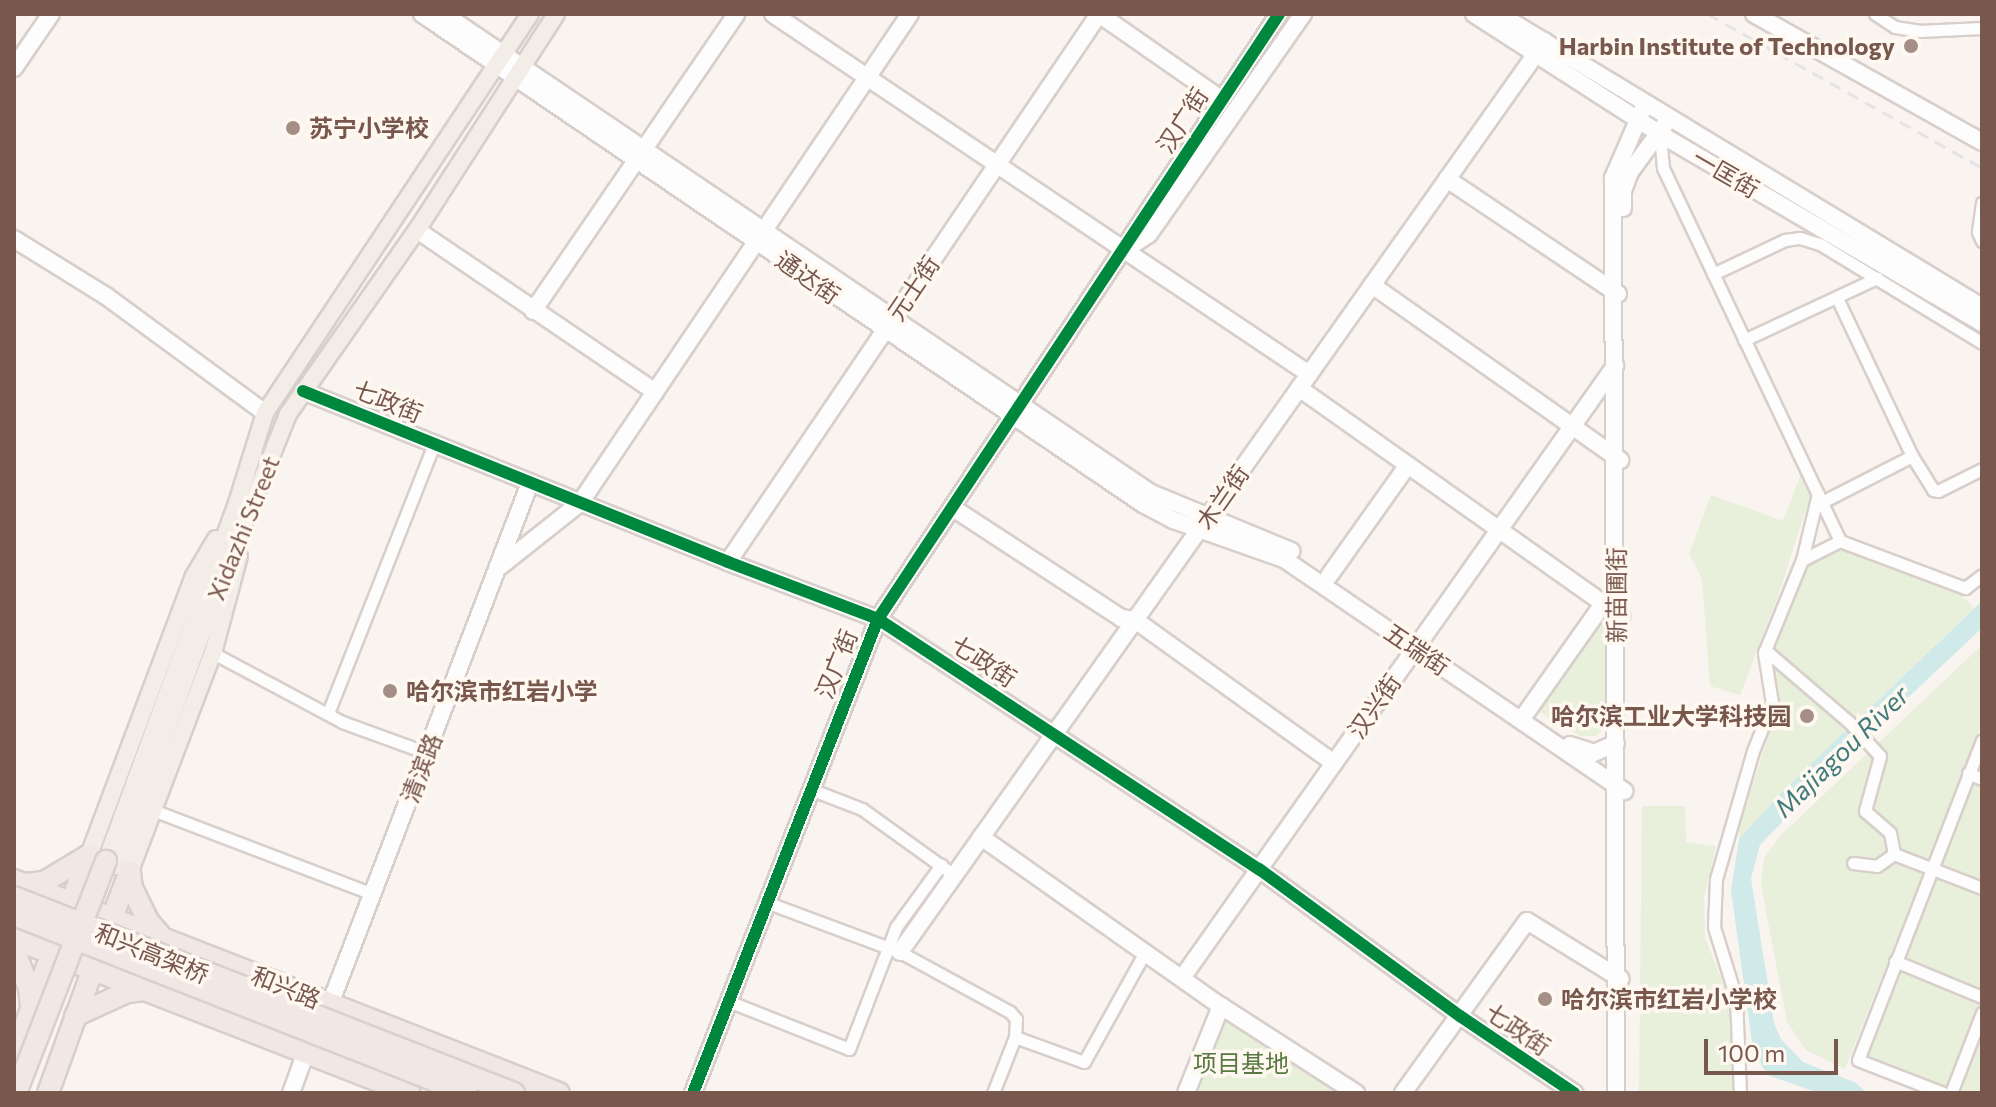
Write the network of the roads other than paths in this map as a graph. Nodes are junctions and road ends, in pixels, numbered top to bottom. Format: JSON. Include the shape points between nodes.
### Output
{"nodes":[{"id":1,"x":51,"y":14,"type":"edge"},
{"id":2,"x":422,"y":14,"type":"edge"},
{"id":3,"x":444,"y":14,"type":"edge"},
{"id":4,"x":530,"y":14,"type":"edge"},
{"id":5,"x":556,"y":14,"type":"edge"},
{"id":6,"x":736,"y":14,"type":"edge"},
{"id":7,"x":773,"y":14,"type":"edge"},
{"id":8,"x":910,"y":14,"type":"edge"},
{"id":9,"x":1099,"y":14,"type":"edge"},
{"id":10,"x":1267,"y":14,"type":"edge"},
{"id":11,"x":1279,"y":14,"type":"edge"},
{"id":12,"x":1289,"y":14,"type":"edge"},
{"id":13,"x":1303,"y":14,"type":"edge"},
{"id":14,"x":1474,"y":14,"type":"edge"},
{"id":15,"x":1499,"y":14,"type":"edge"},
{"id":16,"x":1754,"y":14,"type":"edge"},
{"id":17,"x":1875,"y":14,"type":"edge"},
{"id":18,"x":1982,"y":28,"type":"edge"},
{"id":19,"x":1541,"y":47,"type":"junction"},
{"id":20,"x":499,"y":60,"type":"junction"},
{"id":21,"x":14,"y":68,"type":"edge"},
{"id":22,"x":517,"y":73,"type":"junction"},
{"id":23,"x":867,"y":77,"type":"junction"},
{"id":24,"x":1215,"y":95,"type":"junction"},
{"id":25,"x":1641,"y":112,"type":"junction"},
{"id":26,"x":1669,"y":119,"type":"junction"},
{"id":27,"x":1660,"y":134,"type":"junction"},
{"id":28,"x":1982,"y":142,"type":"edge"},
{"id":29,"x":640,"y":155,"type":"junction"},
{"id":30,"x":997,"y":165,"type":"junction"},
{"id":31,"x":1447,"y":179,"type":"junction"},
{"id":32,"x":1982,"y":203,"type":"edge"},
{"id":33,"x":417,"y":230,"type":"junction"},
{"id":34,"x":760,"y":236,"type":"junction"},
{"id":35,"x":14,"y":239,"type":"edge"},
{"id":36,"x":1982,"y":241,"type":"edge"},
{"id":37,"x":1124,"y":251,"type":"junction"},
{"id":38,"x":1713,"y":274,"type":"junction"},
{"id":39,"x":1877,"y":278,"type":"junction"},
{"id":40,"x":1372,"y":285,"type":"junction"},
{"id":41,"x":1618,"y":294,"type":"junction"},
{"id":42,"x":1837,"y":298,"type":"junction"},
{"id":43,"x":1982,"y":307,"type":"edge"},
{"id":44,"x":533,"y":311,"type":"junction"},
{"id":45,"x":1982,"y":323,"type":"edge"},
{"id":46,"x":889,"y":324,"type":"junction"},
{"id":47,"x":1744,"y":340,"type":"junction"},
{"id":48,"x":1982,"y":343,"type":"edge"},
{"id":49,"x":1618,"y":361,"type":"junction"},
{"id":50,"x":1304,"y":381,"type":"junction"},
{"id":51,"x":303,"y":391,"type":"junction"},
{"id":52,"x":655,"y":392,"type":"junction"},
{"id":53,"x":1018,"y":411,"type":"junction"},
{"id":54,"x":265,"y":413,"type":"junction"},
{"id":55,"x":1574,"y":424,"type":"junction"},
{"id":56,"x":434,"y":444,"type":"junction"},
{"id":57,"x":1912,"y":456,"type":"junction"},
{"id":58,"x":1620,"y":460,"type":"junction"},
{"id":59,"x":1408,"y":465,"type":"junction"},
{"id":60,"x":1982,"y":469,"type":"edge"},
{"id":61,"x":530,"y":483,"type":"junction"},
{"id":62,"x":1820,"y":498,"type":"junction"},
{"id":63,"x":580,"y":503,"type":"junction"},
{"id":64,"x":244,"y":506,"type":"junction"},
{"id":65,"x":953,"y":508,"type":"junction"},
{"id":66,"x":1204,"y":522,"type":"junction"},
{"id":67,"x":1499,"y":530,"type":"junction"},
{"id":68,"x":1840,"y":541,"type":"junction"},
{"id":69,"x":1802,"y":560,"type":"junction"},
{"id":70,"x":728,"y":562,"type":"junction"},
{"id":71,"x":498,"y":568,"type":"junction"},
{"id":72,"x":1982,"y":575,"type":"edge"},
{"id":73,"x":1329,"y":576,"type":"junction"},
{"id":74,"x":1614,"y":612,"type":"junction"},
{"id":75,"x":878,"y":619,"type":"junction"},
{"id":76,"x":1135,"y":620,"type":"junction"},
{"id":77,"x":1418,"y":643,"type":"junction"},
{"id":78,"x":1765,"y":650,"type":"junction"},
{"id":79,"x":213,"y":653,"type":"junction"},
{"id":80,"x":328,"y":713,"type":"junction"},
{"id":81,"x":1526,"y":713,"type":"junction"},
{"id":82,"x":1055,"y":733,"type":"junction"},
{"id":83,"x":1982,"y":740,"type":"edge"},
{"id":84,"x":1616,"y":743,"type":"junction"},
{"id":85,"x":427,"y":753,"type":"junction"},
{"id":86,"x":1334,"y":763,"type":"junction"},
{"id":87,"x":1968,"y":773,"type":"junction"},
{"id":88,"x":1982,"y":779,"type":"edge"},
{"id":89,"x":1620,"y":788,"type":"junction"},
{"id":90,"x":810,"y":789,"type":"junction"},
{"id":91,"x":153,"y":810,"type":"junction"},
{"id":92,"x":981,"y":837,"type":"junction"},
{"id":93,"x":1894,"y":854,"type":"junction"},
{"id":94,"x":110,"y":863,"type":"junction"},
{"id":95,"x":1853,"y":863,"type":"dead end"},
{"id":96,"x":1930,"y":867,"type":"junction"},
{"id":97,"x":1259,"y":869,"type":"junction"},
{"id":98,"x":947,"y":870,"type":"junction"},
{"id":99,"x":17,"y":887,"type":"edge"},
{"id":100,"x":1982,"y":888,"type":"edge"},
{"id":101,"x":373,"y":894,"type":"junction"},
{"id":102,"x":72,"y":902,"type":"junction"},
{"id":103,"x":766,"y":902,"type":"junction"},
{"id":104,"x":14,"y":915,"type":"edge"},
{"id":105,"x":112,"y":918,"type":"junction"},
{"id":106,"x":163,"y":938,"type":"junction"},
{"id":107,"x":14,"y":939,"type":"edge"},
{"id":108,"x":14,"y":949,"type":"edge"},
{"id":109,"x":893,"y":949,"type":"junction"},
{"id":110,"x":1145,"y":952,"type":"junction"},
{"id":111,"x":52,"y":953,"type":"junction"},
{"id":112,"x":1895,"y":961,"type":"junction"},
{"id":113,"x":92,"y":969,"type":"junction"},
{"id":114,"x":1182,"y":978,"type":"junction"},
{"id":115,"x":1618,"y":978,"type":"junction"},
{"id":116,"x":147,"y":990,"type":"junction"},
{"id":117,"x":1982,"y":997,"type":"edge"},
{"id":118,"x":728,"y":1001,"type":"junction"},
{"id":119,"x":330,"y":1005,"type":"junction"},
{"id":120,"x":1221,"y":1006,"type":"junction"},
{"id":121,"x":31,"y":1009,"type":"junction"},
{"id":122,"x":1982,"y":1013,"type":"edge"},
{"id":123,"x":75,"y":1016,"type":"junction"},
{"id":124,"x":1460,"y":1016,"type":"junction"},
{"id":125,"x":1015,"y":1037,"type":"junction"},
{"id":126,"x":312,"y":1053,"type":"junction"},
{"id":127,"x":14,"y":1055,"type":"edge"},
{"id":128,"x":16,"y":1093,"type":"edge"},
{"id":129,"x":28,"y":1093,"type":"edge"},
{"id":130,"x":48,"y":1093,"type":"edge"},
{"id":131,"x":291,"y":1093,"type":"edge"},
{"id":132,"x":301,"y":1093,"type":"edge"},
{"id":133,"x":410,"y":1093,"type":"edge"},
{"id":134,"x":467,"y":1093,"type":"edge"},
{"id":135,"x":514,"y":1093,"type":"edge"},
{"id":136,"x":559,"y":1093,"type":"edge"},
{"id":137,"x":693,"y":1093,"type":"edge"},
{"id":138,"x":993,"y":1093,"type":"edge"},
{"id":139,"x":1186,"y":1093,"type":"edge"},
{"id":140,"x":1356,"y":1093,"type":"edge"},
{"id":141,"x":1403,"y":1093,"type":"edge"},
{"id":142,"x":1574,"y":1093,"type":"edge"},
{"id":143,"x":1618,"y":1093,"type":"edge"},
{"id":144,"x":1740,"y":1093,"type":"edge"},
{"id":145,"x":1943,"y":1093,"type":"edge"},
{"id":146,"x":1951,"y":1093,"type":"edge"}],
"edges":[{"from":1,"to":21,"type":"street"},
{"from":2,"to":20,"type":"street","name":"通达街"},
{"from":3,"to":20,"type":"street","name":"通达街"},
{"from":4,"to":20,"type":"main road","name":"Xidazhi Street"},
{"from":5,"to":22,"type":"main road","name":"Xidazhi Street"},
{"from":6,"to":29,"type":"street"},
{"from":7,"to":23,"type":"street"},
{"from":8,"to":23,"type":"street"},
{"from":9,"to":24,"type":"street"},
{"from":9,"to":30,"type":"street","name":"元士街"},
{"from":10,"to":24,"type":"street","name":"汉广街"},
{"from":11,"to":37,"type":"street","name":"汉广街"},
{"from":12,"to":37,"type":"street","name":"汉广街"},
{"from":13,"to":37,"type":"street","name":"汉广街","via":[[1149,234]]},
{"from":14,"to":19,"type":"street","name":"一匡街"},
{"from":15,"to":19,"type":"street","name":"一匡街"},
{"from":16,"to":28,"type":"street"},
{"from":17,"to":18,"type":"street","via":[[1895,27],[1919,31]]},
{"from":19,"to":25,"type":"street","name":"一匡街"},
{"from":19,"to":31,"type":"street","name":"木兰街"},
{"from":20,"to":22,"type":"street","name":"通达街"},
{"from":20,"to":54,"type":"main road","name":"Xidazhi Street"},
{"from":22,"to":29,"type":"street","name":"通达街"},
{"from":22,"to":33,"type":"main road","name":"Xidazhi Street"},
{"from":23,"to":30,"type":"street"},
{"from":23,"to":34,"type":"street"},
{"from":24,"to":37,"type":"street","name":"汉广街","via":[[1128,228]]},
{"from":25,"to":26,"type":"street","name":"一匡街"},
{"from":25,"to":27,"type":"street","name":"一匡街"},
{"from":25,"to":41,"type":"street","name":"新苗圃街","via":[[1613,178]]},
{"from":26,"to":27,"type":"street","name":"新苗圃街"},
{"from":26,"to":43,"type":"street","name":"一匡街"},
{"from":27,"to":38,"type":"street","via":[[1663,168]]},
{"from":27,"to":41,"type":"street","name":"新苗圃街","via":[[1633,166],[1623,191]]},
{"from":27,"to":45,"type":"street","name":"一匡街"},
{"from":29,"to":34,"type":"street","name":"通达街"},
{"from":29,"to":44,"type":"street"},
{"from":30,"to":37,"type":"street"},
{"from":30,"to":46,"type":"street","name":"元士街"},
{"from":31,"to":40,"type":"street","name":"木兰街"},
{"from":31,"to":41,"type":"street"},
{"from":32,"to":36,"type":"street"},
{"from":33,"to":44,"type":"street"},
{"from":33,"to":51,"type":"main road","name":"Xidazhi Street"},
{"from":34,"to":46,"type":"street","name":"通达街"},
{"from":34,"to":52,"type":"street"},
{"from":35,"to":54,"type":"street","via":[[106,296]]},
{"from":37,"to":50,"type":"street"},
{"from":37,"to":53,"type":"street","name":"汉广街"},
{"from":38,"to":39,"type":"street","via":[[1800,238]]},
{"from":38,"to":47,"type":"street"},
{"from":39,"to":42,"type":"street"},
{"from":39,"to":48,"type":"street"},
{"from":40,"to":50,"type":"street","name":"木兰街"},
{"from":40,"to":55,"type":"street"},
{"from":41,"to":49,"type":"street","name":"新苗圃街"},
{"from":42,"to":47,"type":"street"},
{"from":42,"to":57,"type":"street"},
{"from":44,"to":52,"type":"street"},
{"from":46,"to":53,"type":"street","name":"通达街"},
{"from":46,"to":70,"type":"street","name":"元士街"},
{"from":47,"to":62,"type":"street"},
{"from":49,"to":55,"type":"street","name":"汉兴街"},
{"from":49,"to":58,"type":"street","name":"新苗圃街"},
{"from":50,"to":59,"type":"street"},
{"from":50,"to":66,"type":"street","name":"木兰街"},
{"from":51,"to":56,"type":"street","name":"七政街"},
{"from":51,"to":64,"type":"main road","name":"Xidazhi Street"},
{"from":52,"to":63,"type":"street"},
{"from":53,"to":65,"type":"street","name":"汉广街"},
{"from":53,"to":66,"type":"street","name":"通达街","via":[[1143,504]]},
{"from":54,"to":64,"type":"main road","name":"Xidazhi Street"},
{"from":55,"to":58,"type":"street"},
{"from":55,"to":67,"type":"street","name":"汉兴街"},
{"from":56,"to":61,"type":"street","name":"七政街"},
{"from":56,"to":80,"type":"street"},
{"from":57,"to":60,"type":"street","via":[[1938,491]]},
{"from":57,"to":62,"type":"street"},
{"from":58,"to":74,"type":"street","name":"新苗圃街"},
{"from":59,"to":67,"type":"street"},
{"from":59,"to":73,"type":"street"},
{"from":61,"to":63,"type":"street","name":"七政街"},
{"from":61,"to":71,"type":"street","name":"清滨路"},
{"from":62,"to":68,"type":"street"},
{"from":62,"to":69,"type":"street"},
{"from":63,"to":70,"type":"street","name":"七政街"},
{"from":63,"to":71,"type":"street"},
{"from":64,"to":79,"type":"main road"},
{"from":64,"to":94,"type":"main road","name":"Xidazhi Street"},
{"from":64,"to":94,"type":"main road","via":[[194,576]]},
{"from":65,"to":75,"type":"street","name":"汉广街"},
{"from":65,"to":76,"type":"street","via":[[1121,618]]},
{"from":66,"to":73,"type":"street","name":"五瑞街","via":[[1279,545]]},
{"from":66,"to":76,"type":"street","name":"木兰街"},
{"from":66,"to":77,"type":"street","name":"五瑞街","via":[[1284,559]]},
{"from":67,"to":74,"type":"street"},
{"from":67,"to":77,"type":"street","name":"汉兴街"},
{"from":68,"to":69,"type":"street"},
{"from":68,"to":72,"type":"street","via":[[1965,588]]},
{"from":69,"to":78,"type":"street"},
{"from":70,"to":75,"type":"street","name":"七政街"},
{"from":71,"to":85,"type":"street","name":"清滨路"},
{"from":73,"to":77,"type":"street","name":"五瑞街"},
{"from":74,"to":81,"type":"street"},
{"from":74,"to":84,"type":"street","name":"新苗圃街"},
{"from":74,"to":89,"type":"street","name":"新苗圃街"},
{"from":75,"to":82,"type":"street","name":"七政街"},
{"from":75,"to":90,"type":"street","name":"汉广街"},
{"from":76,"to":82,"type":"street","name":"木兰街"},
{"from":76,"to":86,"type":"street"},
{"from":77,"to":81,"type":"street","name":"五瑞街"},
{"from":77,"to":86,"type":"street","name":"汉兴街"},
{"from":77,"to":89,"type":"street","name":"五瑞街"},
{"from":78,"to":93,"type":"street","via":[[1880,756],[1865,811],[1890,833]]},
{"from":78,"to":144,"type":"street","via":[[1772,703],[1716,879],[1714,927],[1736,998]]},
{"from":79,"to":80,"type":"street"},
{"from":79,"to":91,"type":"main road"},
{"from":80,"to":85,"type":"street"},
{"from":81,"to":84,"type":"street","name":"五瑞街","via":[[1587,753]]},
{"from":82,"to":92,"type":"street","name":"木兰街"},
{"from":82,"to":97,"type":"street","name":"七政街"},
{"from":83,"to":87,"type":"street"},
{"from":84,"to":89,"type":"street","name":"新苗圃街"},
{"from":85,"to":101,"type":"street","name":"清滨路"},
{"from":86,"to":97,"type":"street","name":"汉兴街"},
{"from":87,"to":88,"type":"street"},
{"from":87,"to":96,"type":"street"},
{"from":89,"to":115,"type":"street","name":"新苗圃街"},
{"from":90,"to":98,"type":"street","via":[[862,809]]},
{"from":90,"to":103,"type":"street","name":"汉广街"},
{"from":91,"to":94,"type":"main road"},
{"from":91,"to":101,"type":"street"},
{"from":92,"to":98,"type":"street","name":"木兰街"},
{"from":92,"to":110,"type":"street"},
{"from":93,"to":95,"type":"street","via":[[1877,866]]},
{"from":93,"to":96,"type":"street"},
{"from":94,"to":99,"type":"highway"},
{"from":94,"to":102,"type":"highway"},
{"from":94,"to":105,"type":"highway"},
{"from":94,"to":106,"type":"highway"},
{"from":94,"to":128,"type":"highway","name":"Xidazhi Street","bridge":true},
{"from":94,"to":129,"type":"highway","name":"Xidazhi Street","bridge":true},
{"from":96,"to":100,"type":"street"},
{"from":96,"to":112,"type":"street"},
{"from":97,"to":114,"type":"street","name":"汉兴街"},
{"from":97,"to":124,"type":"street","name":"七政街"},
{"from":98,"to":109,"type":"street","name":"木兰街"},
{"from":99,"to":102,"type":"highway","name":"和兴路"},
{"from":99,"to":135,"type":"highway","name":"和兴高架桥","bridge":true},
{"from":101,"to":119,"type":"street","name":"清滨路"},
{"from":102,"to":105,"type":"highway","name":"和兴路"},
{"from":102,"to":111,"type":"highway"},
{"from":103,"to":109,"type":"street"},
{"from":103,"to":118,"type":"street","name":"汉广街"},
{"from":104,"to":134,"type":"highway","name":"和兴高架桥","bridge":true},
{"from":105,"to":106,"type":"highway","name":"和兴路"},
{"from":105,"to":113,"type":"highway"},
{"from":106,"to":119,"type":"highway","name":"和兴路"},
{"from":107,"to":111,"type":"highway"},
{"from":108,"to":121,"type":"highway"},
{"from":109,"to":118,"type":"street","via":[[849,1049]]},
{"from":109,"to":125,"type":"street","via":[[1010,1012],[1016,1019]]},
{"from":110,"to":114,"type":"street"},
{"from":110,"to":125,"type":"street","via":[[1084,1062]]},
{"from":111,"to":113,"type":"highway"},
{"from":111,"to":121,"type":"highway"},
{"from":112,"to":117,"type":"street"},
{"from":112,"to":145,"type":"street","via":[[1858,1060]]},
{"from":113,"to":116,"type":"highway"},
{"from":113,"to":123,"type":"highway"},
{"from":114,"to":120,"type":"street"},
{"from":115,"to":124,"type":"street","via":[[1527,921]]},
{"from":115,"to":143,"type":"street","name":"新苗圃街"},
{"from":116,"to":123,"type":"highway","via":[[127,992]]},
{"from":116,"to":126,"type":"highway"},
{"from":118,"to":137,"type":"street","name":"汉广街"},
{"from":119,"to":126,"type":"street","name":"清滨路"},
{"from":119,"to":136,"type":"highway","name":"和兴路"},
{"from":120,"to":139,"type":"street"},
{"from":120,"to":140,"type":"street"},
{"from":121,"to":127,"type":"highway"},
{"from":122,"to":146,"type":"street"},
{"from":123,"to":130,"type":"highway"},
{"from":124,"to":141,"type":"street"},
{"from":124,"to":142,"type":"street","name":"七政街"},
{"from":125,"to":138,"type":"street"},
{"from":126,"to":131,"type":"street","name":"清滨路","via":[[302,1062]]},
{"from":126,"to":132,"type":"street","name":"清滨路"},
{"from":126,"to":133,"type":"highway"}]}
